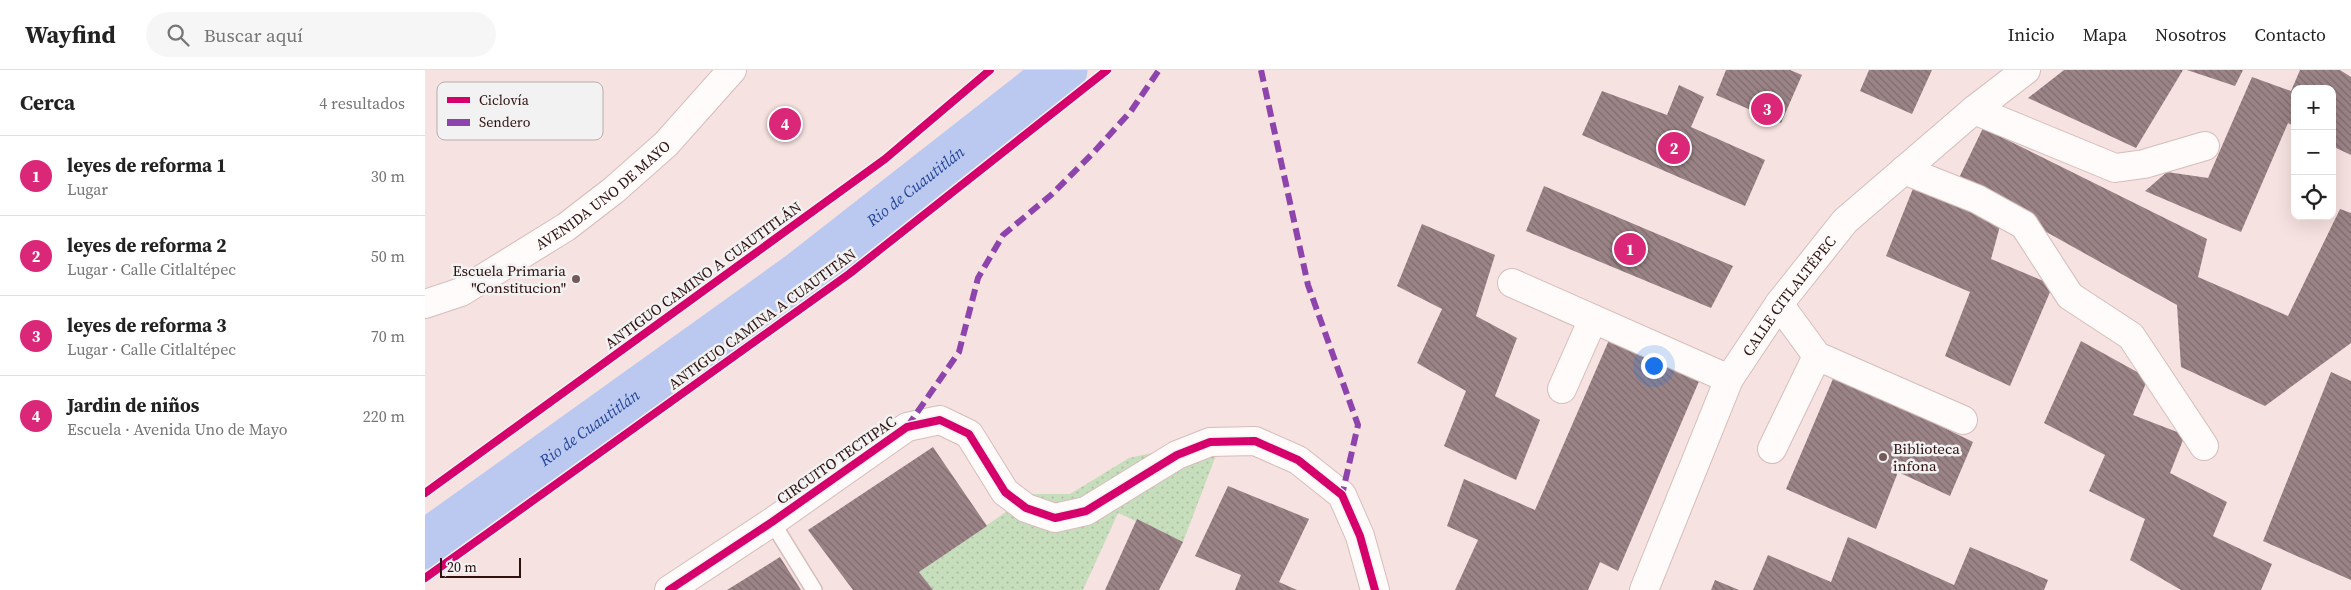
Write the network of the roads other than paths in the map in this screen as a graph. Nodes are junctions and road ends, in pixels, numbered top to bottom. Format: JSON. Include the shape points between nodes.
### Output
{"nodes":[{"id":1,"x":733,"y":70,"type":"edge"},
{"id":2,"x":2026,"y":70,"type":"edge"},
{"id":3,"x":1974,"y":110,"type":"junction"},
{"id":4,"x":2205,"y":146,"type":"dead end"},
{"id":5,"x":1904,"y":170,"type":"junction"},
{"id":6,"x":1511,"y":283,"type":"dead end"},
{"id":7,"x":425,"y":304,"type":"edge"},
{"id":8,"x":1779,"y":304,"type":"junction"},
{"id":9,"x":1593,"y":319,"type":"junction"},
{"id":10,"x":1817,"y":356,"type":"junction"},
{"id":11,"x":1729,"y":379,"type":"junction"},
{"id":12,"x":1562,"y":389,"type":"dead end"},
{"id":13,"x":1963,"y":420,"type":"dead end"},
{"id":14,"x":2204,"y":446,"type":"dead end"},
{"id":15,"x":1772,"y":449,"type":"dead end"},
{"id":16,"x":772,"y":522,"type":"junction"},
{"id":17,"x":669,"y":590,"type":"edge"},
{"id":18,"x":814,"y":590,"type":"edge"},
{"id":19,"x":1375,"y":590,"type":"edge"},
{"id":20,"x":1644,"y":590,"type":"edge"}],
"edges":[{"from":1,"to":7,"type":"street","name":"AVENIDA UNO DE MAYO","via":[[666,144],[566,227],[461,292]]},
{"from":2,"to":3,"type":"street","name":"CALLE CITLALTÉPEC"},
{"from":3,"to":4,"type":"street","via":[[2115,168],[2144,164]]},
{"from":3,"to":5,"type":"street","name":"CALLE CITLALTÉPEC"},
{"from":5,"to":8,"type":"street","name":"CALLE CITLALTÉPEC","via":[[1845,221]]},
{"from":5,"to":14,"type":"street","via":[[1977,199],[2024,224],[2070,296],[2131,336]]},
{"from":6,"to":9,"type":"street"},
{"from":8,"to":10,"type":"street"},
{"from":8,"to":11,"type":"street","name":"CALLE CITLALTÉPEC"},
{"from":9,"to":11,"type":"street"},
{"from":9,"to":12,"type":"street"},
{"from":10,"to":13,"type":"street"},
{"from":10,"to":15,"type":"street"},
{"from":11,"to":20,"type":"street","name":"CALLE CITLALTÉPEC"},
{"from":16,"to":17,"type":"street","name":"CIRCUITO TECTIPAC"},
{"from":16,"to":18,"type":"lane"},
{"from":16,"to":19,"type":"street","name":"CIRCUITO TECTIPAC","via":[[907,427],[940,420],[969,434],[1005,492],[1026,508],[1055,518],[1086,511],[1177,456],[1210,442],[1255,441],[1298,460],[1342,495],[1360,536]]}]}
